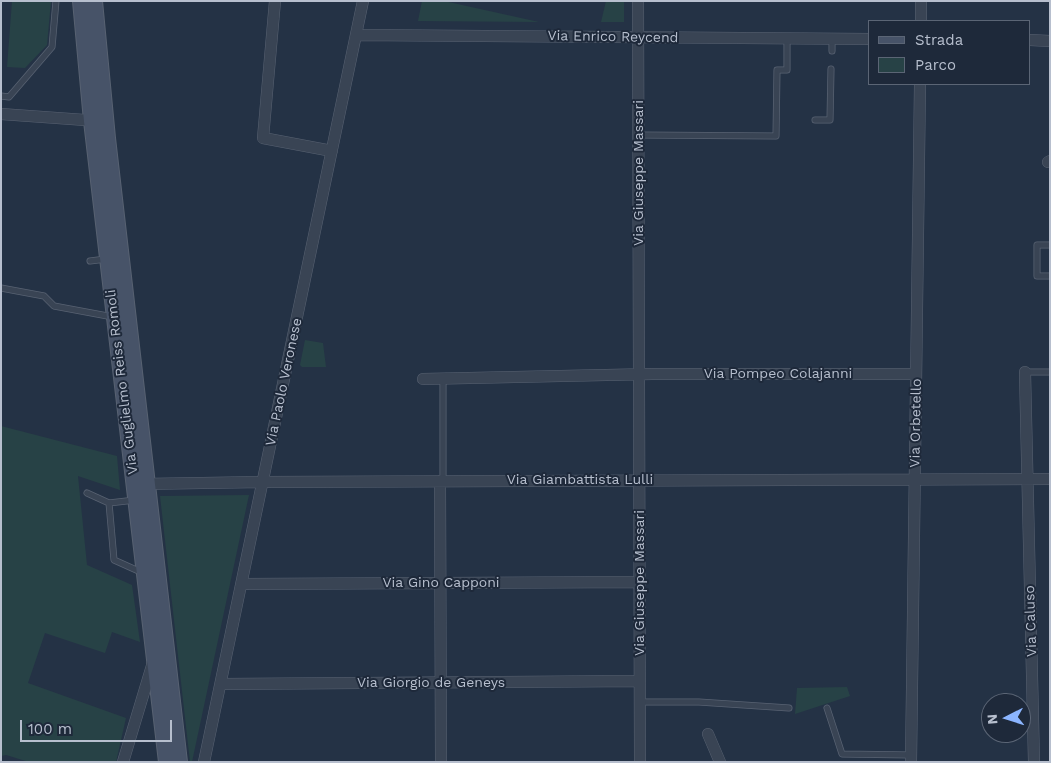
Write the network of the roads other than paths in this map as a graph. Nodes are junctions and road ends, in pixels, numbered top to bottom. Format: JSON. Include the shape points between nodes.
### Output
{"nodes":[{"id":1,"x":56,"y":1,"type":"edge"},
{"id":2,"x":82,"y":1,"type":"edge"},
{"id":3,"x":94,"y":1,"type":"edge"},
{"id":4,"x":275,"y":1,"type":"edge"},
{"id":5,"x":363,"y":1,"type":"edge"},
{"id":6,"x":638,"y":1,"type":"edge"},
{"id":7,"x":921,"y":1,"type":"edge"},
{"id":8,"x":921,"y":20,"type":"edge"},
{"id":9,"x":356,"y":35,"type":"junction"},
{"id":10,"x":638,"y":36,"type":"junction"},
{"id":11,"x":787,"y":38,"type":"junction"},
{"id":12,"x":832,"y":38,"type":"junction"},
{"id":13,"x":868,"y":38,"type":"edge"},
{"id":14,"x":1031,"y":40,"type":"edge"},
{"id":15,"x":1050,"y":41,"type":"edge"},
{"id":16,"x":832,"y":51,"type":"dead end"},
{"id":17,"x":831,"y":68,"type":"dead end"},
{"id":18,"x":920,"y":85,"type":"edge"},
{"id":19,"x":1,"y":96,"type":"edge"},
{"id":20,"x":1,"y":114,"type":"edge"},
{"id":21,"x":815,"y":120,"type":"dead end"},
{"id":22,"x":99,"y":121,"type":"junction"},
{"id":23,"x":638,"y":135,"type":"junction"},
{"id":24,"x":332,"y":152,"type":"junction"},
{"id":25,"x":1050,"y":245,"type":"edge"},
{"id":26,"x":114,"y":258,"type":"junction"},
{"id":27,"x":90,"y":261,"type":"dead end"},
{"id":28,"x":1050,"y":276,"type":"edge"},
{"id":29,"x":1,"y":288,"type":"edge"},
{"id":30,"x":121,"y":318,"type":"junction"},
{"id":31,"x":1026,"y":372,"type":"joint"},
{"id":32,"x":1050,"y":372,"type":"edge"},
{"id":33,"x":916,"y":374,"type":"junction"},
{"id":34,"x":639,"y":375,"type":"junction"},
{"id":35,"x":423,"y":379,"type":"dead end"},
{"id":36,"x":443,"y":379,"type":"junction"},
{"id":37,"x":915,"y":479,"type":"junction"},
{"id":38,"x":1026,"y":479,"type":"junction"},
{"id":39,"x":1050,"y":479,"type":"edge"},
{"id":40,"x":640,"y":480,"type":"junction"},
{"id":41,"x":441,"y":481,"type":"junction"},
{"id":42,"x":262,"y":482,"type":"junction"},
{"id":43,"x":139,"y":490,"type":"junction"},
{"id":44,"x":87,"y":493,"type":"dead end"},
{"id":45,"x":109,"y":503,"type":"junction"},
{"id":46,"x":144,"y":574,"type":"junction"},
{"id":47,"x":640,"y":582,"type":"junction"},
{"id":48,"x":440,"y":583,"type":"junction"},
{"id":49,"x":242,"y":584,"type":"junction"},
{"id":50,"x":154,"y":658,"type":"junction"},
{"id":51,"x":640,"y":682,"type":"junction"},
{"id":52,"x":440,"y":683,"type":"junction"},
{"id":53,"x":221,"y":684,"type":"junction"},
{"id":54,"x":640,"y":702,"type":"junction"},
{"id":55,"x":788,"y":708,"type":"dead end"},
{"id":56,"x":827,"y":708,"type":"dead end"},
{"id":57,"x":708,"y":734,"type":"dead end"},
{"id":58,"x":911,"y":759,"type":"edge"},
{"id":59,"x":123,"y":762,"type":"edge"},
{"id":60,"x":167,"y":762,"type":"edge"},
{"id":61,"x":179,"y":762,"type":"edge"},
{"id":62,"x":204,"y":762,"type":"edge"},
{"id":63,"x":441,"y":762,"type":"edge"},
{"id":64,"x":640,"y":762,"type":"edge"},
{"id":65,"x":720,"y":762,"type":"edge"},
{"id":66,"x":1034,"y":762,"type":"edge"}],
"edges":[{"from":1,"to":19,"type":"lane","via":[[52,47],[9,96]]},
{"from":2,"to":22,"type":"main road","name":"Via Guglielmo Reiss Romoli"},
{"from":3,"to":22,"type":"main road","name":"Via Guglielmo Reiss Romoli"},
{"from":4,"to":24,"type":"street","via":[[262,138]]},
{"from":5,"to":9,"type":"street","name":"Via Paolo Veronese"},
{"from":6,"to":10,"type":"street","name":"Via Giuseppe Massari"},
{"from":7,"to":8,"type":"street"},
{"from":9,"to":10,"type":"street","name":"Via Enrico Reycend"},
{"from":9,"to":24,"type":"street","name":"Via Paolo Veronese"},
{"from":10,"to":11,"type":"street","name":"Via Enrico Reycend"},
{"from":10,"to":23,"type":"street","name":"Via Giuseppe Massari"},
{"from":11,"to":12,"type":"street","name":"Via Enrico Reycend"},
{"from":11,"to":23,"type":"lane","via":[[787,70],[777,70],[776,136]]},
{"from":12,"to":13,"type":"street","name":"Via Enrico Reycend"},
{"from":12,"to":16,"type":"lane"},
{"from":14,"to":15,"type":"street"},
{"from":17,"to":21,"type":"lane","via":[[830,120]]},
{"from":18,"to":33,"type":"street","name":"Via Orbetello"},
{"from":20,"to":22,"type":"street"},
{"from":22,"to":26,"type":"main road","name":"Via Guglielmo Reiss Romoli"},
{"from":23,"to":34,"type":"street","name":"Via Giuseppe Massari"},
{"from":24,"to":42,"type":"street","name":"Via Paolo Veronese"},
{"from":25,"to":28,"type":"lane","via":[[1036,245],[1037,276]]},
{"from":26,"to":27,"type":"lane"},
{"from":26,"to":30,"type":"main road","name":"Via Guglielmo Reiss Romoli"},
{"from":29,"to":30,"type":"lane","via":[[44,296],[54,306]]},
{"from":30,"to":43,"type":"main road","name":"Via Guglielmo Reiss Romoli"},
{"from":31,"to":32,"type":"lane"},
{"from":31,"to":38,"type":"street"},
{"from":33,"to":34,"type":"street","name":"Via Pompeo Colajanni"},
{"from":33,"to":37,"type":"street","name":"Via Orbetello"},
{"from":34,"to":36,"type":"street"},
{"from":34,"to":40,"type":"street","name":"Via Giuseppe Massari"},
{"from":35,"to":36,"type":"street"},
{"from":36,"to":41,"type":"lane"},
{"from":37,"to":38,"type":"street","name":"Via Giambattista Lulli"},
{"from":37,"to":40,"type":"street","name":"Via Giambattista Lulli"},
{"from":37,"to":58,"type":"street","name":"Via Orbetello"},
{"from":38,"to":39,"type":"street","name":"Via Giambattista Lulli"},
{"from":38,"to":66,"type":"street","name":"Via Caluso"},
{"from":40,"to":41,"type":"street","name":"Via Giambattista Lulli"},
{"from":40,"to":47,"type":"street","name":"Via Giuseppe Massari"},
{"from":41,"to":42,"type":"street","name":"Via Giambattista Lulli"},
{"from":41,"to":48,"type":"street"},
{"from":42,"to":43,"type":"street","name":"Via Giambattista Lulli"},
{"from":42,"to":49,"type":"street","name":"Via Paolo Veronese"},
{"from":43,"to":45,"type":"lane"},
{"from":43,"to":46,"type":"main road","name":"Via Guglielmo Reiss Romoli"},
{"from":43,"to":61,"type":"main road","name":"Via Guglielmo Reiss Romoli"},
{"from":44,"to":45,"type":"lane"},
{"from":45,"to":46,"type":"lane","via":[[114,560]]},
{"from":46,"to":50,"type":"main road","name":"Via Guglielmo Reiss Romoli"},
{"from":47,"to":48,"type":"street","name":"Via Gino Capponi"},
{"from":47,"to":51,"type":"street","name":"Via Giuseppe Massari"},
{"from":48,"to":49,"type":"street","name":"Via Gino Capponi"},
{"from":48,"to":52,"type":"street"},
{"from":49,"to":53,"type":"street","name":"Via Paolo Veronese"},
{"from":50,"to":59,"type":"street"},
{"from":50,"to":60,"type":"main road","name":"Via Guglielmo Reiss Romoli"},
{"from":51,"to":52,"type":"street","name":"Via Giorgio de Geneys"},
{"from":51,"to":54,"type":"street","name":"Via Giuseppe Massari"},
{"from":52,"to":53,"type":"street","name":"Via Giorgio de Geneys"},
{"from":52,"to":63,"type":"street"},
{"from":53,"to":62,"type":"street","name":"Via Paolo Veronese"},
{"from":54,"to":55,"type":"lane"},
{"from":54,"to":64,"type":"street","name":"Via Giuseppe Massari"},
{"from":56,"to":58,"type":"lane","via":[[842,754]]},
{"from":57,"to":65,"type":"street"}]}
